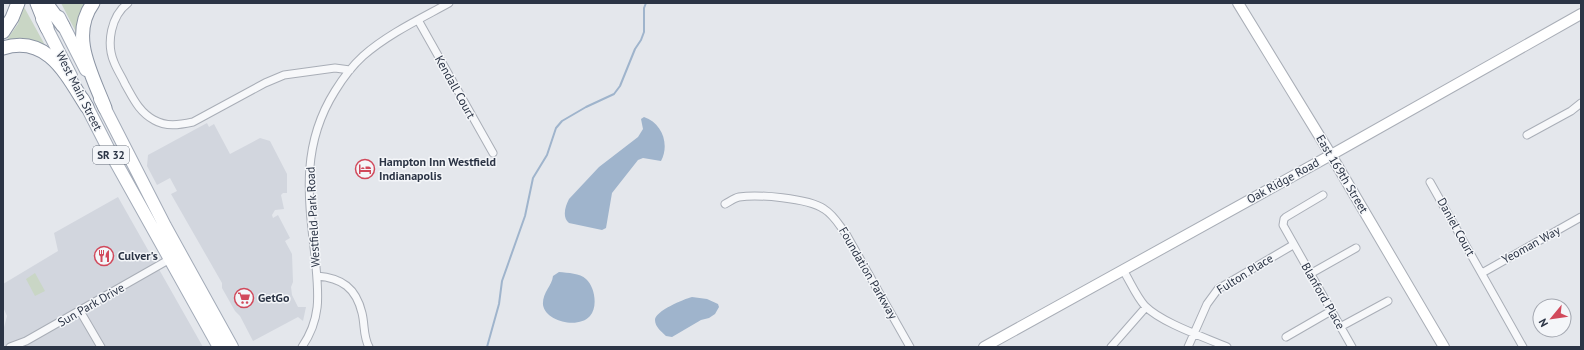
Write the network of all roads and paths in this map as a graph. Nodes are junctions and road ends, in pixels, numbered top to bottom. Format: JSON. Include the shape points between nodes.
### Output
{"nodes":[{"id":1,"x":18,"y":3,"type":"edge"},
{"id":2,"x":33,"y":3,"type":"edge"},
{"id":3,"x":37,"y":3,"type":"edge"},
{"id":4,"x":46,"y":3,"type":"edge"},
{"id":5,"x":51,"y":3,"type":"edge"},
{"id":6,"x":93,"y":3,"type":"edge"},
{"id":7,"x":128,"y":3,"type":"edge"},
{"id":8,"x":449,"y":3,"type":"edge"},
{"id":9,"x":1238,"y":3,"type":"edge"},
{"id":10,"x":1581,"y":14,"type":"edge"},
{"id":11,"x":418,"y":20,"type":"junction"},
{"id":12,"x":63,"y":26,"type":"junction"},
{"id":13,"x":47,"y":28,"type":"junction"},
{"id":14,"x":3,"y":32,"type":"edge"},
{"id":15,"x":3,"y":48,"type":"edge"},
{"id":16,"x":350,"y":70,"type":"junction"},
{"id":17,"x":1581,"y":103,"type":"edge"},
{"id":18,"x":87,"y":107,"type":"junction"},
{"id":19,"x":105,"y":108,"type":"junction"},
{"id":20,"x":1527,"y":135,"type":"dead end"},
{"id":21,"x":493,"y":153,"type":"dead end"},
{"id":22,"x":1331,"y":155,"type":"junction"},
{"id":23,"x":1430,"y":182,"type":"dead end"},
{"id":24,"x":1323,"y":195,"type":"dead end"},
{"id":25,"x":725,"y":204,"type":"dead end"},
{"id":26,"x":1581,"y":217,"type":"edge"},
{"id":27,"x":1293,"y":245,"type":"junction"},
{"id":28,"x":1356,"y":248,"type":"dead end"},
{"id":29,"x":170,"y":259,"type":"junction"},
{"id":30,"x":1123,"y":270,"type":"junction"},
{"id":31,"x":1482,"y":273,"type":"junction"},
{"id":32,"x":1310,"y":274,"type":"junction"},
{"id":33,"x":317,"y":276,"type":"junction"},
{"id":34,"x":1388,"y":300,"type":"dead end"},
{"id":35,"x":1146,"y":307,"type":"junction"},
{"id":36,"x":80,"y":311,"type":"junction"},
{"id":37,"x":1331,"y":311,"type":"junction"},
{"id":38,"x":1340,"y":327,"type":"junction"},
{"id":39,"x":1194,"y":333,"type":"junction"},
{"id":40,"x":1286,"y":337,"type":"dead end"},
{"id":41,"x":10,"y":347,"type":"edge"},
{"id":42,"x":101,"y":347,"type":"edge"},
{"id":43,"x":219,"y":347,"type":"edge"},
{"id":44,"x":232,"y":347,"type":"edge"},
{"id":45,"x":302,"y":347,"type":"edge"},
{"id":46,"x":369,"y":347,"type":"edge"},
{"id":47,"x":910,"y":347,"type":"edge"},
{"id":48,"x":984,"y":347,"type":"edge"},
{"id":49,"x":1111,"y":347,"type":"edge"},
{"id":50,"x":1188,"y":347,"type":"edge"},
{"id":51,"x":1227,"y":347,"type":"edge"},
{"id":52,"x":1352,"y":347,"type":"edge"},
{"id":53,"x":1444,"y":347,"type":"edge"},
{"id":54,"x":1523,"y":347,"type":"edge"}],
"edges":[{"from":1,"to":14,"type":"highway"},
{"from":2,"to":13,"type":"main road","name":"West Main Street","number":"SR 32"},
{"from":3,"to":13,"type":"highway"},
{"from":4,"to":12,"type":"highway"},
{"from":5,"to":12,"type":"main road","name":"West Main Street","number":"SR 32"},
{"from":6,"to":19,"type":"highway","via":[[84,20],[82,39],[86,60]]},
{"from":7,"to":16,"type":"street","via":[[119,12],[112,29],[114,62],[137,105],[145,114],[166,125],[193,122],[284,76],[335,68]]},
{"from":8,"to":11,"type":"street","name":"Westfield Park Road"},
{"from":9,"to":22,"type":"street","name":"East 169th Street"},
{"from":10,"to":22,"type":"street","name":"Oak Ridge Road"},
{"from":11,"to":16,"type":"street","name":"Westfield Park Road","via":[[376,46]]},
{"from":11,"to":21,"type":"street","name":"Kendall Court"},
{"from":12,"to":19,"type":"main road","name":"West Main Street","number":"SR 32"},
{"from":13,"to":18,"type":"main road","name":"West Main Street","number":"SR 32"},
{"from":15,"to":18,"type":"highway","via":[[16,45],[33,47],[52,57]]},
{"from":16,"to":33,"type":"street","name":"Westfield Park Road","via":[[324,110],[312,146],[309,176]]},
{"from":17,"to":20,"type":"street"},
{"from":18,"to":29,"type":"main road","name":"West Main Street","number":"SR 32"},
{"from":19,"to":44,"type":"main road","name":"West Main Street","number":"SR 32","via":[[165,226]]},
{"from":22,"to":30,"type":"street","name":"Oak Ridge Road"},
{"from":22,"to":53,"type":"street","name":"East 169th Street"},
{"from":23,"to":31,"type":"street","name":"Daniel Court"},
{"from":24,"to":27,"type":"street","name":"Blanford Place","via":[[1284,219],[1284,227]]},
{"from":25,"to":47,"type":"street","name":"Foundation Parkway","via":[[737,198],[756,196],[797,200],[824,208],[846,234]]},
{"from":26,"to":31,"type":"street","name":"Yeoman Way"},
{"from":27,"to":32,"type":"street","name":"Blanford Place"},
{"from":27,"to":39,"type":"street","name":"Fulton Place","via":[[1218,289],[1207,304]]},
{"from":28,"to":32,"type":"street"},
{"from":29,"to":36,"type":"street","name":"Sun Park Drive"},
{"from":29,"to":43,"type":"main road","name":"West Main Street","number":"SR 32"},
{"from":30,"to":35,"type":"street"},
{"from":30,"to":48,"type":"street","name":"Oak Ridge Road"},
{"from":31,"to":54,"type":"street","name":"Daniel Court"},
{"from":32,"to":37,"type":"street","name":"Blanford Place"},
{"from":33,"to":45,"type":"street","name":"Westfield Park Road","via":[[317,317]]},
{"from":33,"to":46,"type":"street","via":[[335,278],[349,289],[362,314],[364,334]]},
{"from":34,"to":38,"type":"street"},
{"from":35,"to":39,"type":"street","via":[[1161,318]]},
{"from":35,"to":49,"type":"street"},
{"from":36,"to":41,"type":"street","name":"Sun Park Drive"},
{"from":36,"to":42,"type":"street"},
{"from":37,"to":38,"type":"street","name":"Blanford Place"},
{"from":37,"to":40,"type":"street"},
{"from":38,"to":52,"type":"street","name":"Blanford Place"},
{"from":39,"to":50,"type":"street","name":"Fulton Place"},
{"from":39,"to":51,"type":"street"}]}
